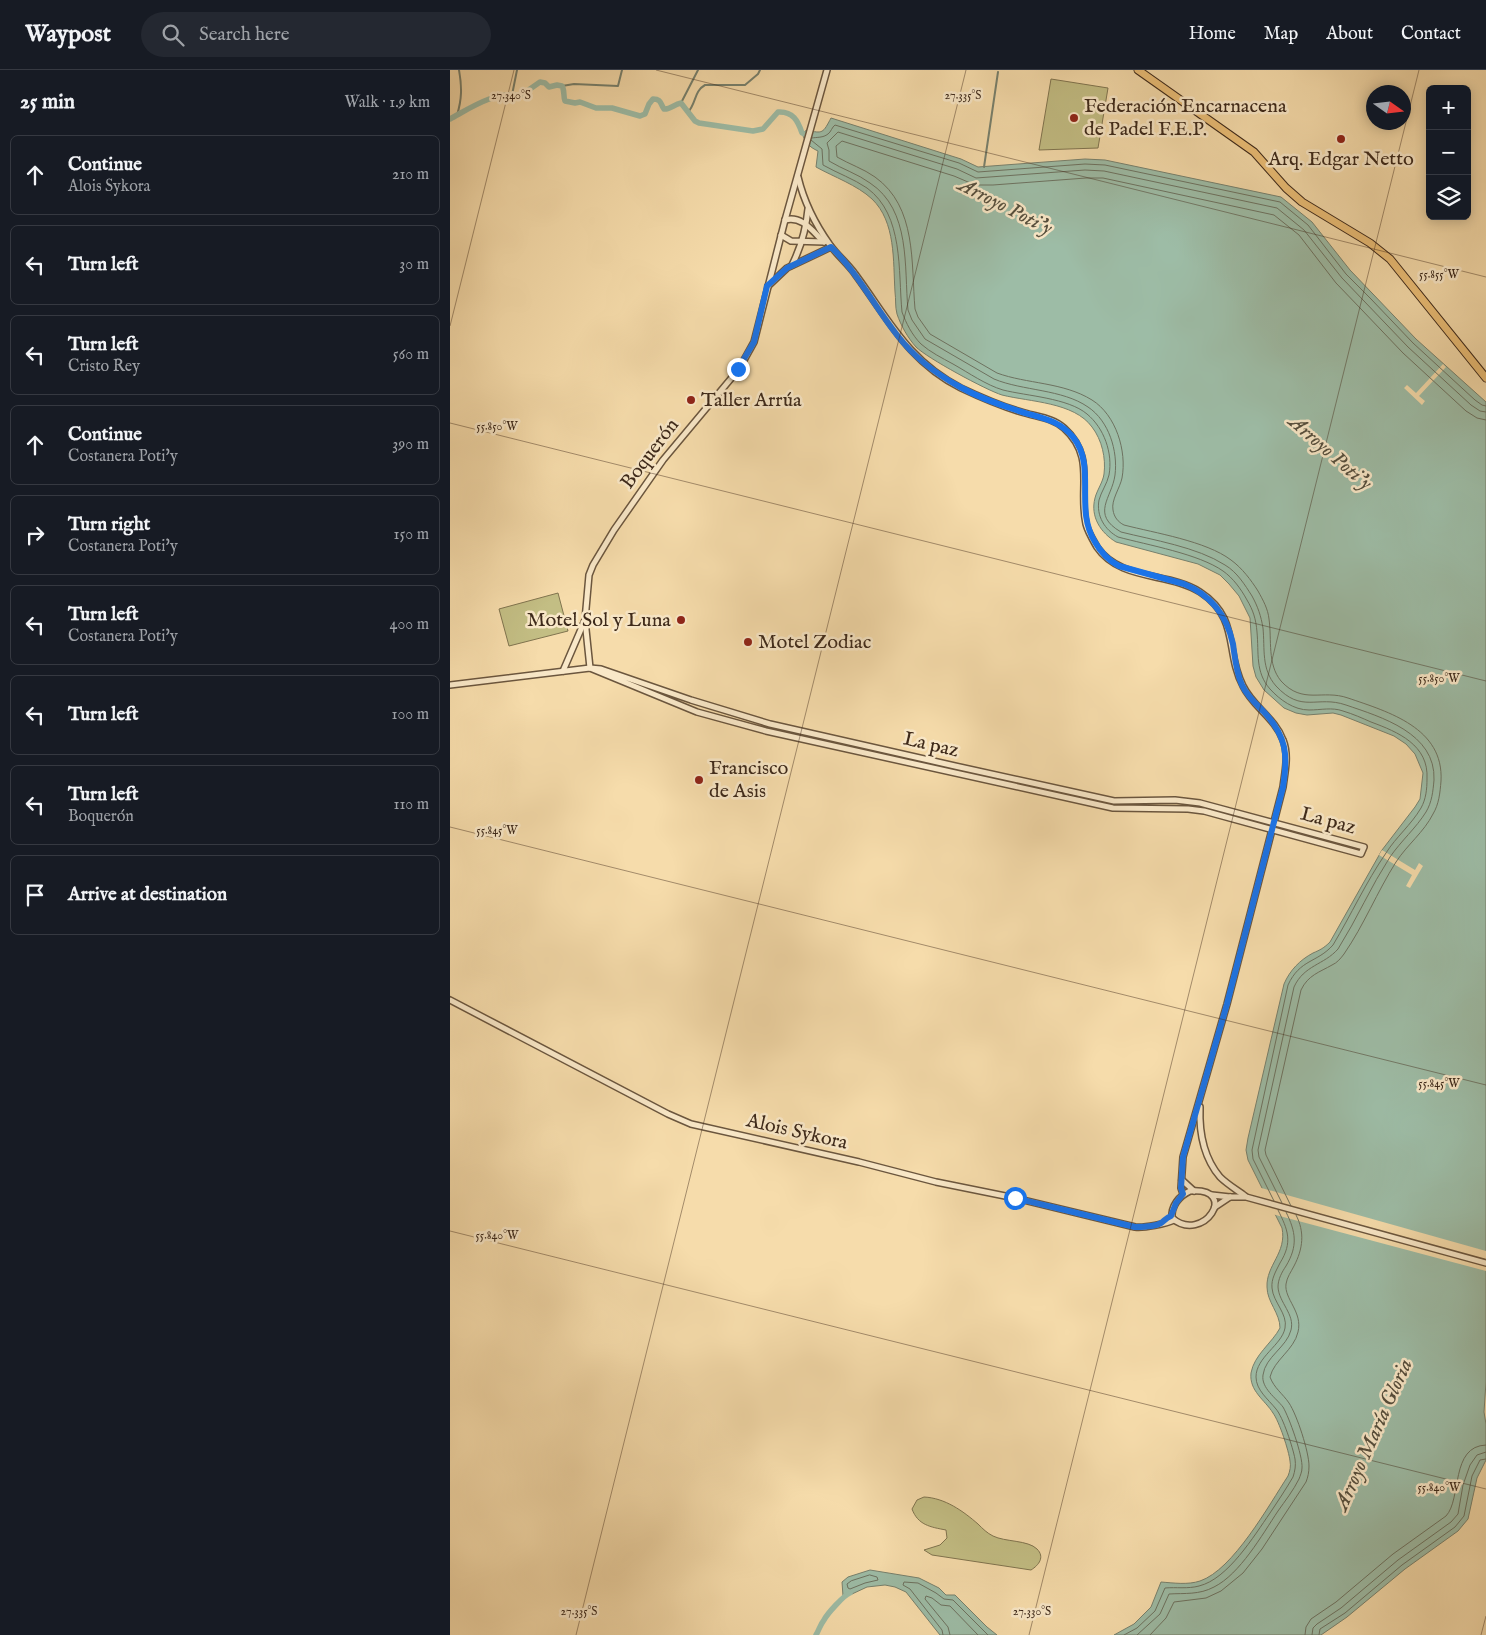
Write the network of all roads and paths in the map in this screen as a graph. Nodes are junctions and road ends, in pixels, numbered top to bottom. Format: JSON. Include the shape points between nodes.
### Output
{"nodes":[{"id":1,"x":828,"y":70,"type":"edge"},
{"id":2,"x":1138,"y":70,"type":"edge"},
{"id":3,"x":798,"y":177,"type":"junction"},
{"id":4,"x":808,"y":209,"type":"junction"},
{"id":5,"x":785,"y":220,"type":"junction"},
{"id":6,"x":806,"y":226,"type":"junction"},
{"id":7,"x":781,"y":235,"type":"junction"},
{"id":8,"x":803,"y":240,"type":"junction"},
{"id":9,"x":831,"y":247,"type":"junction"},
{"id":10,"x":791,"y":265,"type":"junction"},
{"id":11,"x":767,"y":286,"type":"junction"},
{"id":12,"x":1486,"y":378,"type":"edge"},
{"id":13,"x":585,"y":620,"type":"junction"},
{"id":14,"x":590,"y":668,"type":"junction"},
{"id":15,"x":564,"y":671,"type":"junction"},
{"id":16,"x":450,"y":685,"type":"edge"},
{"id":17,"x":1274,"y":822,"type":"junction"},
{"id":18,"x":1272,"y":830,"type":"junction"},
{"id":19,"x":450,"y":1000,"type":"edge"},
{"id":20,"x":1200,"y":1098,"type":"junction"},
{"id":21,"x":1182,"y":1180,"type":"junction"},
{"id":22,"x":1194,"y":1191,"type":"junction"},
{"id":23,"x":1183,"y":1194,"type":"junction"},
{"id":24,"x":1212,"y":1195,"type":"junction"},
{"id":25,"x":1246,"y":1196,"type":"junction"},
{"id":26,"x":1230,"y":1197,"type":"junction"},
{"id":27,"x":1215,"y":1207,"type":"junction"},
{"id":28,"x":1173,"y":1218,"type":"junction"},
{"id":29,"x":1486,"y":1263,"type":"edge"}],
"edges":[{"from":1,"to":3,"type":"street","name":"Boquerón"},
{"from":2,"to":12,"type":"main road","via":[[1254,152],[1302,202],[1370,243],[1390,259]]},
{"from":3,"to":4,"type":"street"},
{"from":3,"to":5,"type":"street","name":"Boquerón"},
{"from":4,"to":6,"type":"street"},
{"from":4,"to":9,"type":"street"},
{"from":5,"to":6,"type":"street","via":[[794,218]]},
{"from":5,"to":7,"type":"street","name":"Boquerón"},
{"from":6,"to":8,"type":"street"},
{"from":6,"to":8,"type":"street","via":[[824,242]]},
{"from":7,"to":8,"type":"street","via":[[791,241]]},
{"from":7,"to":11,"type":"street","name":"Boquerón"},
{"from":8,"to":10,"type":"street"},
{"from":9,"to":10,"type":"street"},
{"from":9,"to":17,"type":"street","via":[[854,273],[898,336],[928,367],[984,398],[1054,421],[1074,438],[1084,464],[1086,525],[1099,549],[1111,562],[1193,588],[1217,607],[1230,632],[1243,688],[1279,731],[1286,749],[1283,787]]},
{"from":10,"to":11,"type":"street"},
{"from":11,"to":13,"type":"street","name":"Boquerón","via":[[754,342],[746,357],[662,460],[593,565]]},
{"from":13,"to":14,"type":"street","name":"Boquerón"},
{"from":13,"to":15,"type":"street"},
{"from":14,"to":15,"type":"street"},
{"from":14,"to":17,"type":"street","name":"La paz","via":[[613,672],[770,724],[946,764],[1114,801],[1187,801]]},
{"from":14,"to":18,"type":"street","name":"La paz","via":[[697,712],[771,732],[1112,808],[1204,811]]},
{"from":15,"to":16,"type":"street"},
{"from":17,"to":18,"type":"street"},
{"from":17,"to":18,"type":"street","name":"La paz","via":[[1364,846],[1361,854]]},
{"from":18,"to":20,"type":"street"},
{"from":19,"to":28,"type":"street","name":"Alois Sykora","via":[[691,1124],[1135,1227],[1167,1224]]},
{"from":20,"to":21,"type":"street","via":[[1183,1157]]},
{"from":20,"to":25,"type":"street","via":[[1199,1125],[1209,1162],[1221,1178]]},
{"from":21,"to":22,"type":"street"},
{"from":21,"to":23,"type":"street"},
{"from":22,"to":23,"type":"street"},
{"from":22,"to":24,"type":"street"},
{"from":23,"to":28,"type":"street","via":[[1176,1203]]},
{"from":24,"to":26,"type":"street"},
{"from":24,"to":27,"type":"street","via":[[1216,1200]]},
{"from":25,"to":26,"type":"street"},
{"from":25,"to":29,"type":"street"},
{"from":26,"to":27,"type":"street"},
{"from":27,"to":28,"type":"street","via":[[1205,1220],[1196,1225],[1183,1224]]}]}
